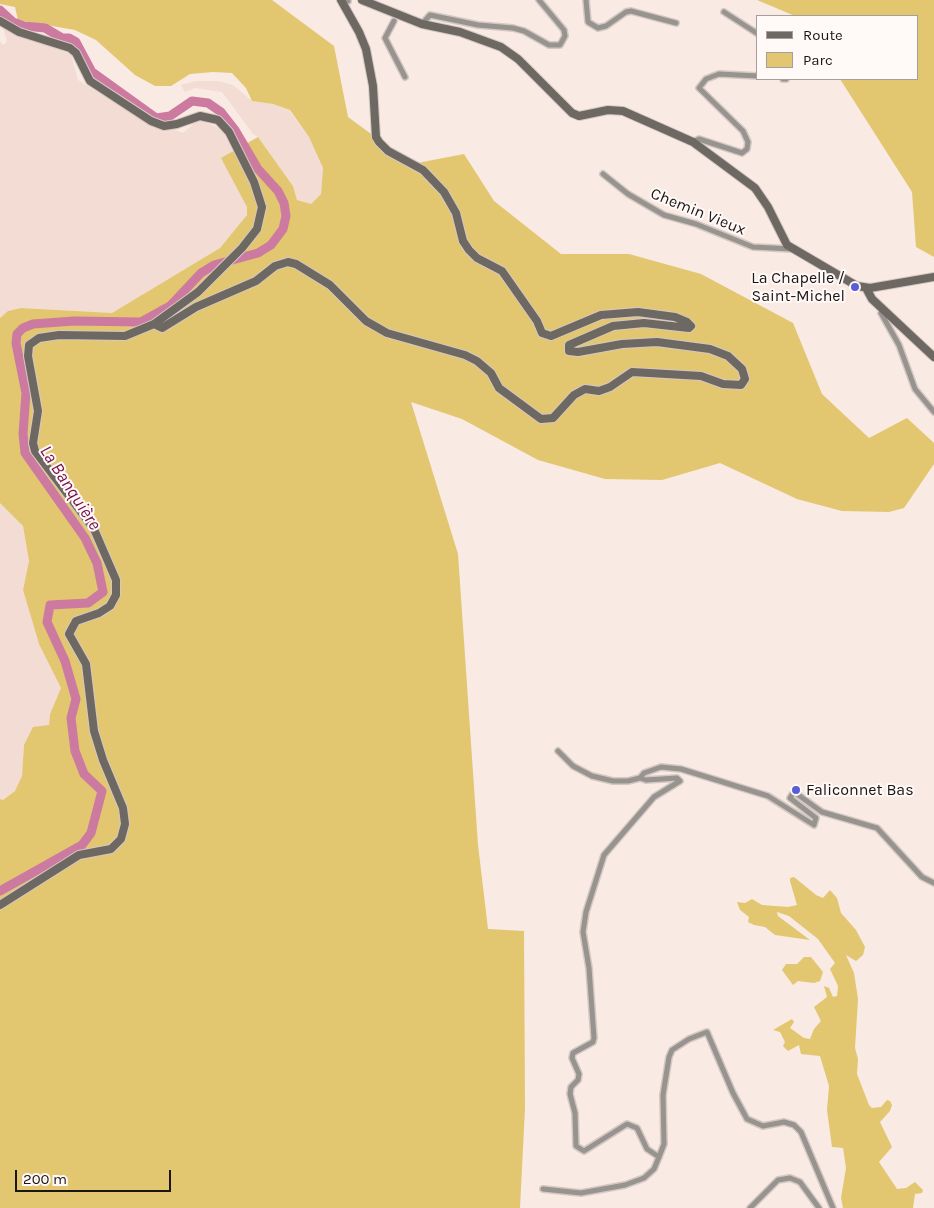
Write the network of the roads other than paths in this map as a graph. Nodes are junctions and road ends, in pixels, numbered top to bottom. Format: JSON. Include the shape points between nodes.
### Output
{"nodes":[{"id":1,"x":347,"y":0,"type":"edge"},
{"id":2,"x":362,"y":0,"type":"edge"},
{"id":3,"x":539,"y":0,"type":"edge"},
{"id":4,"x":586,"y":0,"type":"edge"},
{"id":5,"x":724,"y":12,"type":"dead end"},
{"id":6,"x":0,"y":21,"type":"edge"},
{"id":7,"x":394,"y":21,"type":"dead end"},
{"id":8,"x":676,"y":23,"type":"dead end"},
{"id":9,"x":422,"y":24,"type":"junction"},
{"id":10,"x":756,"y":33,"type":"edge"},
{"id":11,"x":756,"y":76,"type":"edge"},
{"id":12,"x":405,"y":77,"type":"dead end"},
{"id":13,"x":693,"y":142,"type":"junction"},
{"id":14,"x":603,"y":174,"type":"dead end"},
{"id":15,"x":792,"y":249,"type":"junction"},
{"id":16,"x":934,"y":277,"type":"edge"},
{"id":17,"x":866,"y":288,"type":"junction"},
{"id":18,"x":883,"y":310,"type":"junction"},
{"id":19,"x":154,"y":324,"type":"junction"},
{"id":20,"x":934,"y":357,"type":"edge"},
{"id":21,"x":934,"y":412,"type":"edge"},
{"id":22,"x":558,"y":752,"type":"dead end"},
{"id":23,"x":640,"y":778,"type":"junction"},
{"id":24,"x":934,"y":883,"type":"edge"},
{"id":25,"x":0,"y":904,"type":"edge"},
{"id":26,"x":659,"y":1157,"type":"junction"},
{"id":27,"x":543,"y":1189,"type":"dead end"},
{"id":28,"x":750,"y":1208,"type":"edge"},
{"id":29,"x":819,"y":1208,"type":"edge"},
{"id":30,"x":833,"y":1208,"type":"edge"}],
"edges":[{"from":1,"to":19,"type":"street","via":[[370,66],[376,137],[388,150],[423,170],[444,192],[456,213],[468,250],[502,271],[542,333],[551,336],[601,315],[638,312],[675,317],[688,322],[689,328],[644,323],[613,326],[569,345],[569,351],[657,342],[710,349],[728,356],[742,369],[746,379],[742,385],[723,384],[701,376],[632,372],[610,387],[599,391],[585,389],[574,394],[552,418],[541,419],[499,388],[491,373],[477,361],[387,333],[366,321],[330,285],[288,262],[276,266],[248,285],[196,306],[162,328]]},
{"from":2,"to":9,"type":"street"},
{"from":3,"to":9,"type":"street","via":[[564,30],[565,36],[560,45],[549,45],[513,28],[430,15]]},
{"from":4,"to":8,"type":"street","via":[[588,22],[598,28],[631,11]]},
{"from":5,"to":10,"type":"street"},
{"from":6,"to":19,"type":"street","via":[[19,32],[70,48],[76,52],[90,81],[151,121],[164,126],[200,116],[218,120],[229,132],[260,194],[259,224],[216,275]]},
{"from":7,"to":12,"type":"street","via":[[385,38]]},
{"from":9,"to":13,"type":"street","via":[[460,32],[500,47],[518,59],[572,113],[579,116],[608,110],[623,111]]},
{"from":11,"to":13,"type":"street","via":[[719,74],[706,79],[698,88],[743,131],[747,149],[742,153],[699,139]]},
{"from":13,"to":15,"type":"street","via":[[755,188]]},
{"from":14,"to":15,"type":"street","name":"Chemin Vieux","via":[[628,194],[664,215],[753,247]]},
{"from":15,"to":17,"type":"street","via":[[841,278]]},
{"from":16,"to":17,"type":"street"},
{"from":17,"to":18,"type":"street"},
{"from":18,"to":20,"type":"street"},
{"from":18,"to":21,"type":"street","via":[[900,345],[915,389]]},
{"from":19,"to":25,"type":"street","via":[[133,335],[117,337],[48,336],[34,340],[28,348],[38,411],[35,451],[94,529],[116,580],[116,595],[110,606],[76,621],[68,634],[86,664],[94,731],[123,808],[125,824],[121,839],[111,849],[79,855]]},
{"from":22,"to":23,"type":"street","via":[[573,766],[592,776],[613,781]]},
{"from":23,"to":24,"type":"street","via":[[644,773],[661,767],[681,769],[768,796],[814,825],[816,818],[790,798],[793,793],[797,794],[822,812],[877,828],[922,877]]},
{"from":23,"to":26,"type":"street","via":[[678,778],[680,781],[661,790],[604,855],[583,932],[589,968],[593,1042],[576,1049],[572,1058],[579,1074],[570,1094],[576,1146],[584,1152],[627,1124],[637,1128],[647,1149]]},
{"from":26,"to":27,"type":"street","via":[[654,1169],[644,1178],[625,1185],[581,1193]]},
{"from":26,"to":30,"type":"street","via":[[664,1144],[664,1096],[669,1057],[672,1050],[707,1032],[741,1111],[758,1126],[784,1122],[801,1132]]},
{"from":28,"to":29,"type":"street","via":[[778,1180],[790,1178],[800,1182]]}]}
